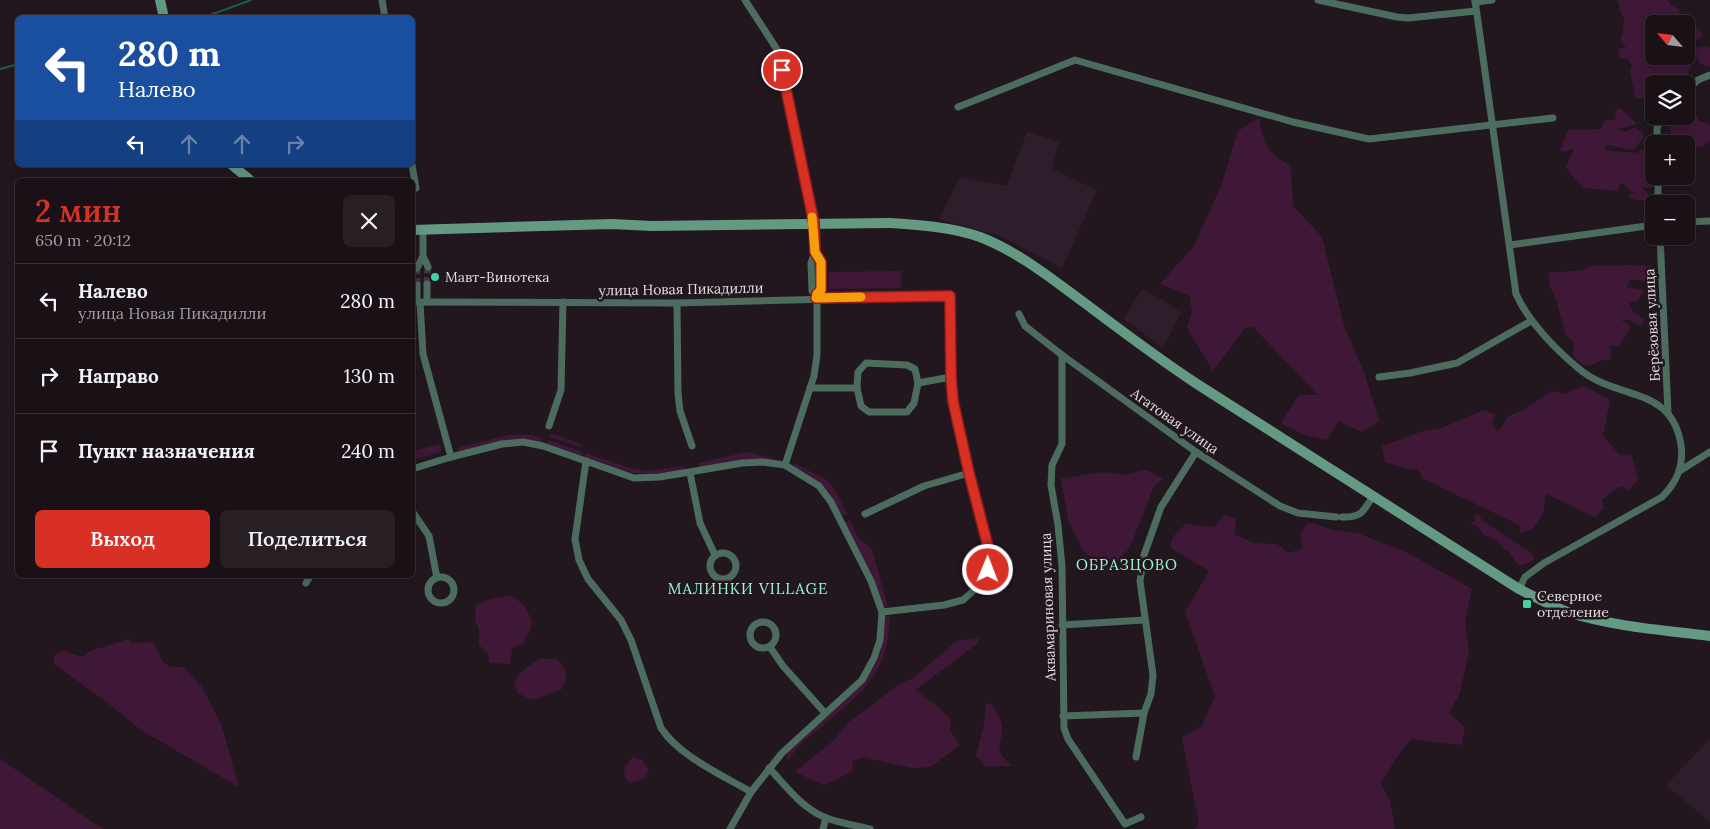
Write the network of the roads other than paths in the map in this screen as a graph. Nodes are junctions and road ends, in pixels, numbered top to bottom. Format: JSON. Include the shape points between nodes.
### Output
{"nodes":[{"id":1,"x":160,"y":0,"type":"edge"},
{"id":2,"x":382,"y":0,"type":"edge"},
{"id":3,"x":744,"y":0,"type":"edge"},
{"id":4,"x":1318,"y":0,"type":"edge"},
{"id":5,"x":1492,"y":0,"type":"edge"},
{"id":6,"x":1475,"y":1,"type":"edge"},
{"id":7,"x":1476,"y":11,"type":"junction"},
{"id":8,"x":163,"y":15,"type":"edge"},
{"id":9,"x":384,"y":15,"type":"edge"},
{"id":10,"x":1710,"y":75,"type":"edge"},
{"id":11,"x":1695,"y":83,"type":"edge"},
{"id":12,"x":958,"y":107,"type":"dead end"},
{"id":13,"x":1553,"y":118,"type":"dead end"},
{"id":14,"x":1493,"y":125,"type":"junction"},
{"id":15,"x":234,"y":167,"type":"edge"},
{"id":16,"x":248,"y":178,"type":"edge"},
{"id":17,"x":415,"y":182,"type":"edge"},
{"id":18,"x":416,"y":188,"type":"dead end"},
{"id":19,"x":1710,"y":221,"type":"edge"},
{"id":20,"x":1695,"y":222,"type":"edge"},
{"id":21,"x":814,"y":223,"type":"junction"},
{"id":22,"x":1645,"y":226,"type":"edge"},
{"id":23,"x":418,"y":230,"type":"edge"},
{"id":24,"x":1510,"y":245,"type":"junction"},
{"id":25,"x":1660,"y":245,"type":"edge"},
{"id":26,"x":422,"y":256,"type":"junction"},
{"id":27,"x":428,"y":267,"type":"tunnel mouth"},
{"id":28,"x":417,"y":268,"type":"dead end"},
{"id":29,"x":427,"y":284,"type":"tunnel mouth"},
{"id":30,"x":416,"y":285,"type":"dead end"},
{"id":31,"x":816,"y":296,"type":"junction"},
{"id":32,"x":419,"y":302,"type":"edge"},
{"id":33,"x":563,"y":302,"type":"junction"},
{"id":34,"x":677,"y":303,"type":"junction"},
{"id":35,"x":1019,"y":314,"type":"dead end"},
{"id":36,"x":1531,"y":321,"type":"junction"},
{"id":37,"x":1062,"y":355,"type":"junction"},
{"id":38,"x":951,"y":377,"type":"junction"},
{"id":39,"x":1379,"y":377,"type":"dead end"},
{"id":40,"x":918,"y":383,"type":"junction"},
{"id":41,"x":810,"y":388,"type":"junction"},
{"id":42,"x":857,"y":388,"type":"junction"},
{"id":43,"x":1668,"y":413,"type":"junction"},
{"id":44,"x":549,"y":426,"type":"dead end"},
{"id":45,"x":692,"y":446,"type":"dead end"},
{"id":46,"x":1196,"y":452,"type":"junction"},
{"id":47,"x":1710,"y":452,"type":"edge"},
{"id":48,"x":451,"y":457,"type":"junction"},
{"id":49,"x":586,"y":461,"type":"junction"},
{"id":50,"x":785,"y":465,"type":"junction"},
{"id":51,"x":415,"y":468,"type":"edge"},
{"id":52,"x":1681,"y":470,"type":"junction"},
{"id":53,"x":690,"y":473,"type":"junction"},
{"id":54,"x":969,"y":473,"type":"junction"},
{"id":55,"x":1372,"y":496,"type":"junction"},
{"id":56,"x":865,"y":514,"type":"dead end"},
{"id":57,"x":415,"y":515,"type":"edge"},
{"id":58,"x":715,"y":556,"type":"dead end"},
{"id":59,"x":309,"y":578,"type":"edge"},
{"id":60,"x":437,"y":578,"type":"dead end"},
{"id":61,"x":306,"y":583,"type":"dead end"},
{"id":62,"x":1519,"y":589,"type":"junction"},
{"id":63,"x":882,"y":612,"type":"junction"},
{"id":64,"x":1144,"y":620,"type":"junction"},
{"id":65,"x":1062,"y":625,"type":"junction"},
{"id":66,"x":1710,"y":636,"type":"edge"},
{"id":67,"x":770,"y":647,"type":"dead end"},
{"id":68,"x":825,"y":713,"type":"junction"},
{"id":69,"x":1144,"y":713,"type":"junction"},
{"id":70,"x":1063,"y":716,"type":"junction"},
{"id":71,"x":1136,"y":757,"type":"dead end"},
{"id":72,"x":769,"y":768,"type":"junction"},
{"id":73,"x":750,"y":792,"type":"junction"},
{"id":74,"x":1141,"y":816,"type":"dead end"},
{"id":75,"x":826,"y":818,"type":"junction"},
{"id":76,"x":730,"y":829,"type":"edge"},
{"id":77,"x":823,"y":829,"type":"edge"},
{"id":78,"x":870,"y":829,"type":"edge"}],
"edges":[{"from":1,"to":8,"type":"street"},
{"from":2,"to":9,"type":"street"},
{"from":3,"to":21,"type":"street","via":[[778,51]]},
{"from":4,"to":7,"type":"street","via":[[1408,18]]},
{"from":5,"to":6,"type":"street"},
{"from":6,"to":7,"type":"street"},
{"from":7,"to":14,"type":"street"},
{"from":10,"to":11,"type":"street"},
{"from":12,"to":14,"type":"street","via":[[1075,60],[1293,122],[1368,139]]},
{"from":13,"to":14,"type":"street"},
{"from":14,"to":24,"type":"street"},
{"from":15,"to":16,"type":"street"},
{"from":17,"to":18,"type":"street"},
{"from":19,"to":20,"type":"street"},
{"from":21,"to":23,"type":"street","via":[[612,224]]},
{"from":21,"to":31,"type":"street","via":[[815,252],[811,263],[812,291]]},
{"from":21,"to":55,"type":"street","via":[[926,226],[982,238],[1022,258],[1153,355]]},
{"from":22,"to":24,"type":"street"},
{"from":23,"to":26,"type":"street"},
{"from":24,"to":36,"type":"street","via":[[1516,294]]},
{"from":25,"to":43,"type":"street","name":"Берёзовая улица"},
{"from":26,"to":27,"type":"street"},
{"from":26,"to":28,"type":"street"},
{"from":29,"to":32,"type":"street"},
{"from":30,"to":32,"type":"street"},
{"from":31,"to":34,"type":"street","name":"улица Новая Пикадилли"},
{"from":31,"to":38,"type":"street","name":"улица Новая Пикадилли","via":[[950,296]]},
{"from":31,"to":41,"type":"street","via":[[817,355]]},
{"from":32,"to":33,"type":"street","name":"улица Новая Пикадилли"},
{"from":32,"to":48,"type":"street","via":[[423,354]]},
{"from":33,"to":34,"type":"street","name":"улица Новая Пикадилли"},
{"from":33,"to":44,"type":"street","via":[[561,390]]},
{"from":34,"to":45,"type":"street","via":[[678,393],[680,411]]},
{"from":35,"to":37,"type":"street","name":"Агатовая улица","via":[[1025,326]]},
{"from":36,"to":39,"type":"street","via":[[1457,363]]},
{"from":36,"to":43,"type":"street","via":[[1584,372],[1609,385],[1648,398]]},
{"from":37,"to":46,"type":"street","name":"Агатовая улица"},
{"from":37,"to":65,"type":"street","name":"Аквамариновая улица","via":[[1062,444],[1052,465],[1051,485],[1062,566]]},
{"from":38,"to":40,"type":"street"},
{"from":38,"to":54,"type":"street"},
{"from":40,"to":42,"type":"street","via":[[915,370],[907,365],[866,363],[858,372]]},
{"from":40,"to":42,"type":"street","via":[[914,403],[907,412],[869,412],[861,406]]},
{"from":41,"to":42,"type":"street"},
{"from":41,"to":50,"type":"street"},
{"from":43,"to":52,"type":"street","via":[[1680,437]]},
{"from":46,"to":55,"type":"street","name":"Агатовая улица","via":[[1280,506],[1298,514],[1358,516]]},
{"from":46,"to":64,"type":"street","via":[[1161,507],[1144,555],[1140,581]]},
{"from":47,"to":52,"type":"street"},
{"from":48,"to":49,"type":"street","via":[[522,442]]},
{"from":48,"to":51,"type":"street"},
{"from":49,"to":53,"type":"street","via":[[634,478]]},
{"from":49,"to":73,"type":"street","via":[[575,539],[579,560],[588,580],[620,620],[631,640],[661,728],[680,750]]},
{"from":50,"to":53,"type":"street","via":[[742,463]]},
{"from":50,"to":63,"type":"street","via":[[819,486],[831,502],[871,581]]},
{"from":52,"to":62,"type":"street","via":[[1662,497],[1544,563],[1525,577]]},
{"from":53,"to":58,"type":"street","via":[[700,524]]},
{"from":54,"to":56,"type":"street","via":[[924,486]]},
{"from":54,"to":63,"type":"street","via":[[990,554],[988,570],[981,584],[963,600]]},
{"from":55,"to":62,"type":"street"},
{"from":57,"to":60,"type":"street","via":[[429,536]]},
{"from":59,"to":61,"type":"street"},
{"from":62,"to":66,"type":"street","via":[[1568,612],[1596,620]]},
{"from":63,"to":68,"type":"street","via":[[880,640],[866,673]]},
{"from":64,"to":65,"type":"street"},
{"from":64,"to":69,"type":"street","via":[[1153,675]]},
{"from":65,"to":70,"type":"street","name":"Аквамариновая улица"},
{"from":67,"to":68,"type":"street"},
{"from":68,"to":72,"type":"street"},
{"from":69,"to":70,"type":"street"},
{"from":69,"to":71,"type":"street"},
{"from":70,"to":74,"type":"street","name":"Аквамариновая улица","via":[[1068,739],[1125,824]]},
{"from":72,"to":73,"type":"street"},
{"from":72,"to":75,"type":"street","via":[[798,800]]},
{"from":73,"to":76,"type":"street"},
{"from":75,"to":77,"type":"street"},
{"from":75,"to":78,"type":"street"}]}
